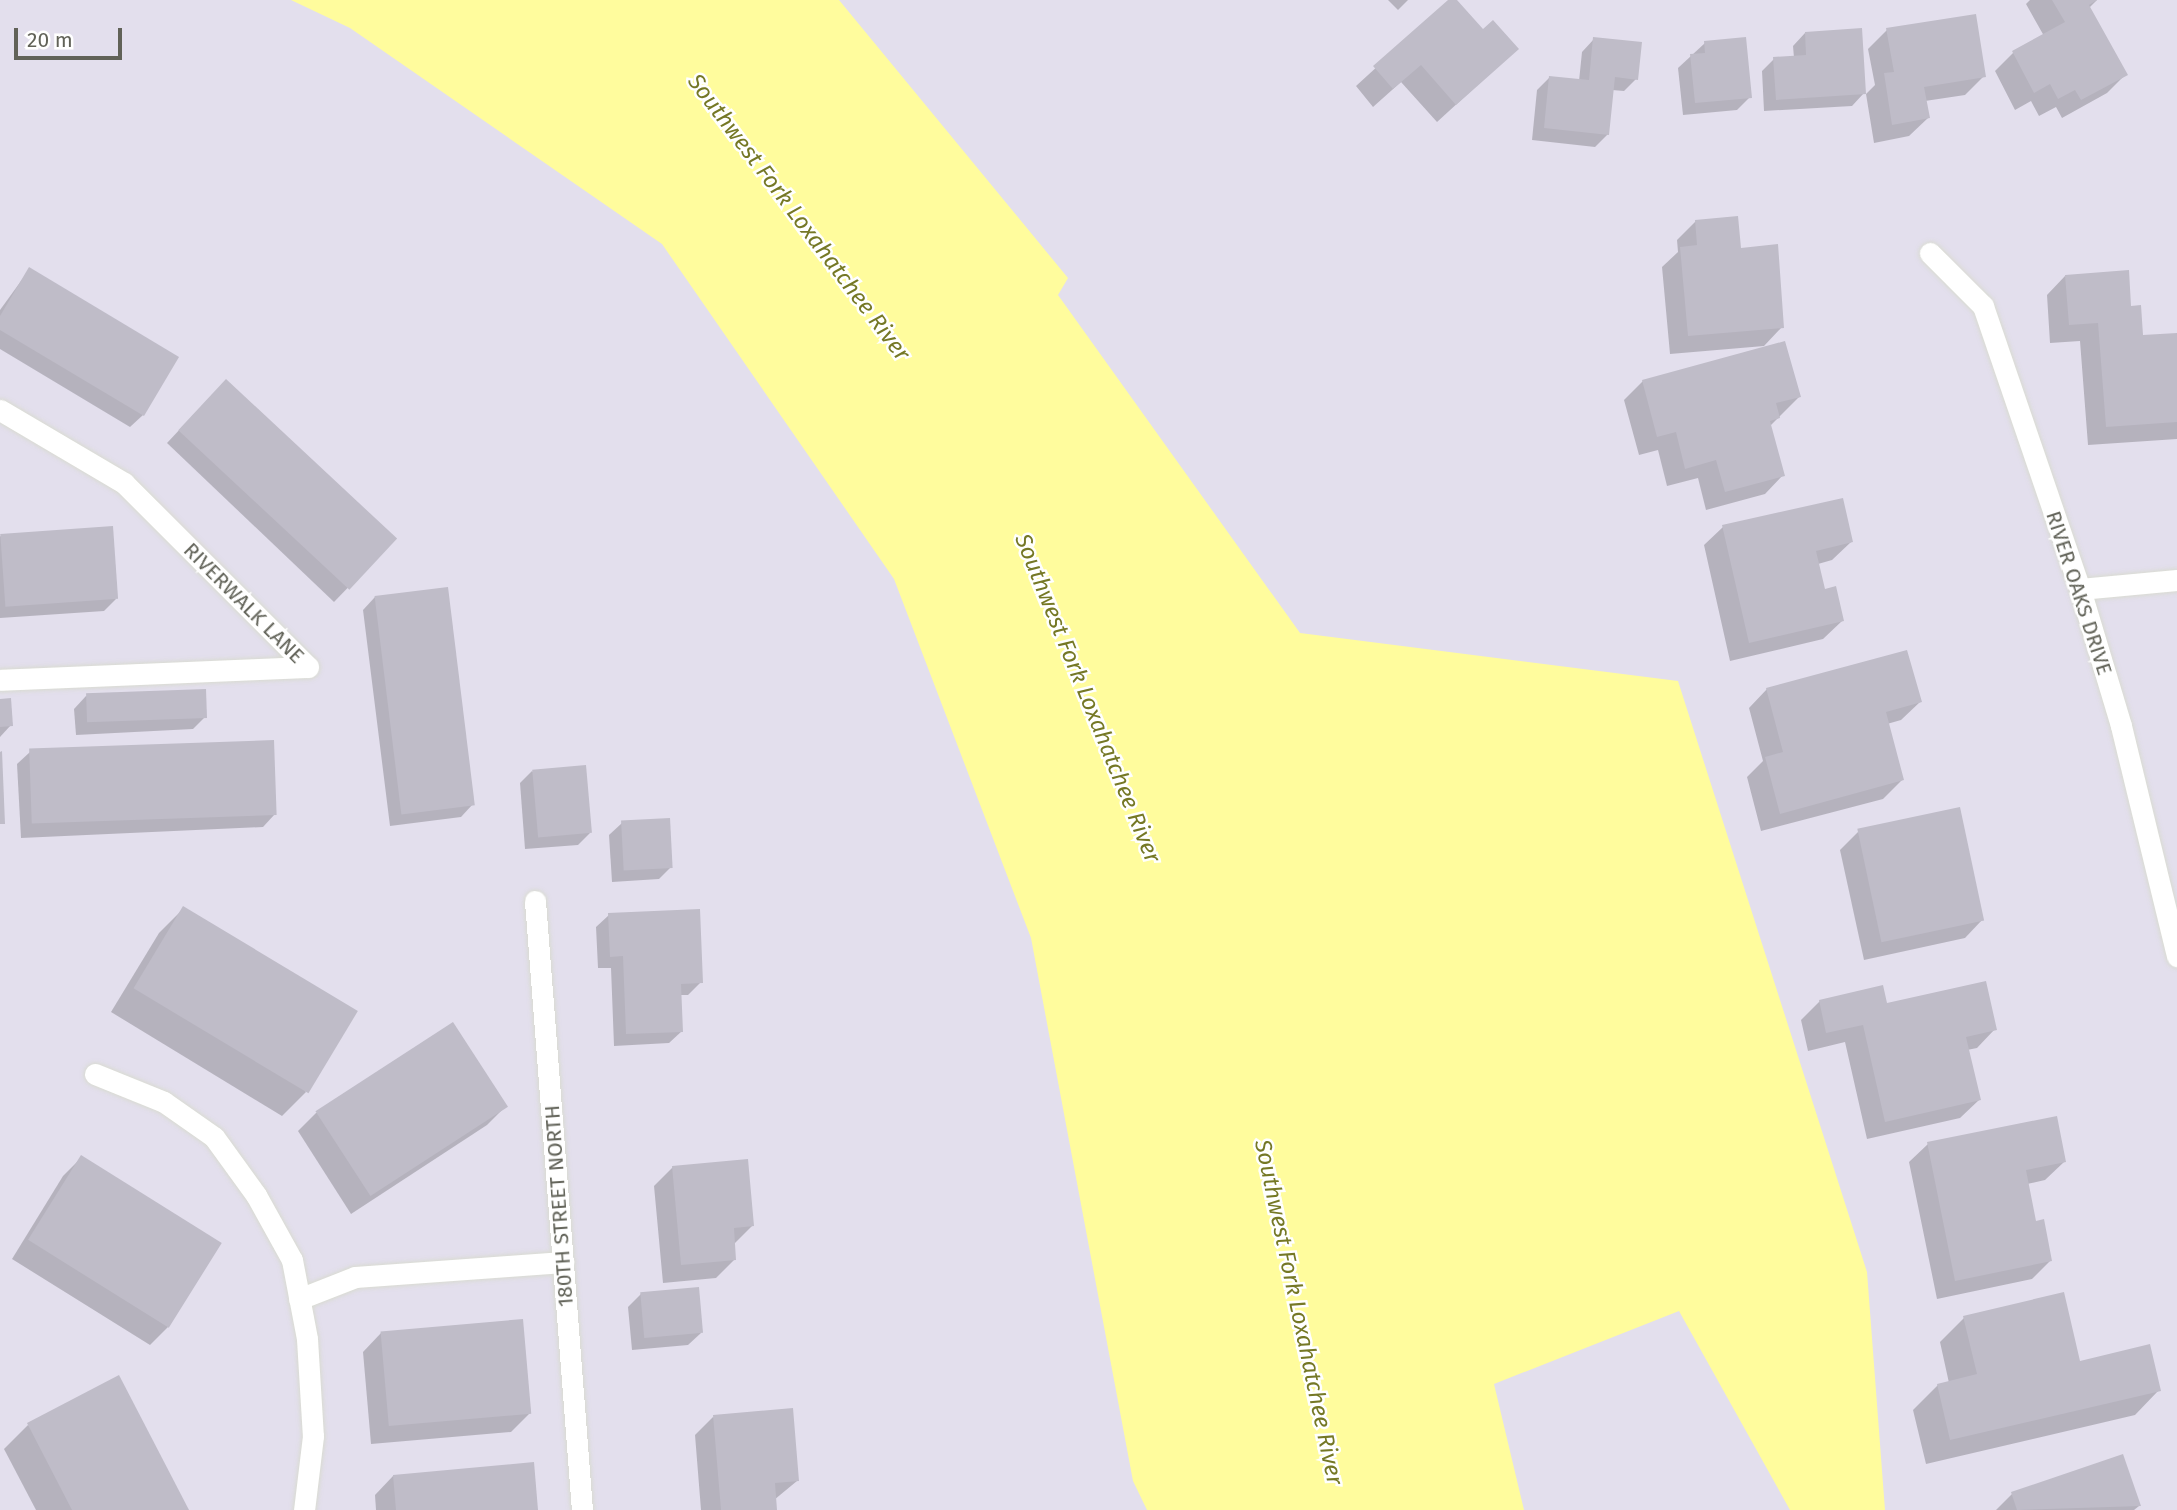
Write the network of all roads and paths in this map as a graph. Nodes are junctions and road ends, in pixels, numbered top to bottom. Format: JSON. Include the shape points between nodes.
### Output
{"nodes":[{"id":1,"x":1930,"y":253,"type":"dead end"},
{"id":2,"x":0,"y":411,"type":"edge"},
{"id":3,"x":2177,"y":580,"type":"edge"},
{"id":4,"x":2080,"y":589,"type":"junction"},
{"id":5,"x":0,"y":680,"type":"edge"},
{"id":6,"x":536,"y":901,"type":"dead end"},
{"id":7,"x":2177,"y":956,"type":"edge"},
{"id":8,"x":95,"y":1074,"type":"dead end"},
{"id":9,"x":563,"y":1262,"type":"junction"},
{"id":10,"x":299,"y":1299,"type":"junction"},
{"id":11,"x":304,"y":1510,"type":"edge"},
{"id":12,"x":582,"y":1510,"type":"edge"}],
"edges":[{"from":1,"to":4,"type":"street","name":"RIVER OAKS DRIVE","via":[[1983,306]]},
{"from":2,"to":5,"type":"street","name":"RIVERWALK LANE","via":[[124,483],[308,667]]},
{"from":3,"to":4,"type":"street"},
{"from":4,"to":7,"type":"street","name":"RIVER OAKS DRIVE","via":[[2121,726]]},
{"from":6,"to":9,"type":"street","name":"180TH STREET NORTH"},
{"from":8,"to":10,"type":"street","via":[[164,1102],[215,1137],[256,1195],[292,1260]]},
{"from":9,"to":10,"type":"street","via":[[355,1277]]},
{"from":9,"to":12,"type":"street","name":"180TH STREET NORTH"},
{"from":10,"to":11,"type":"street","via":[[307,1339],[313,1436]]}]}
